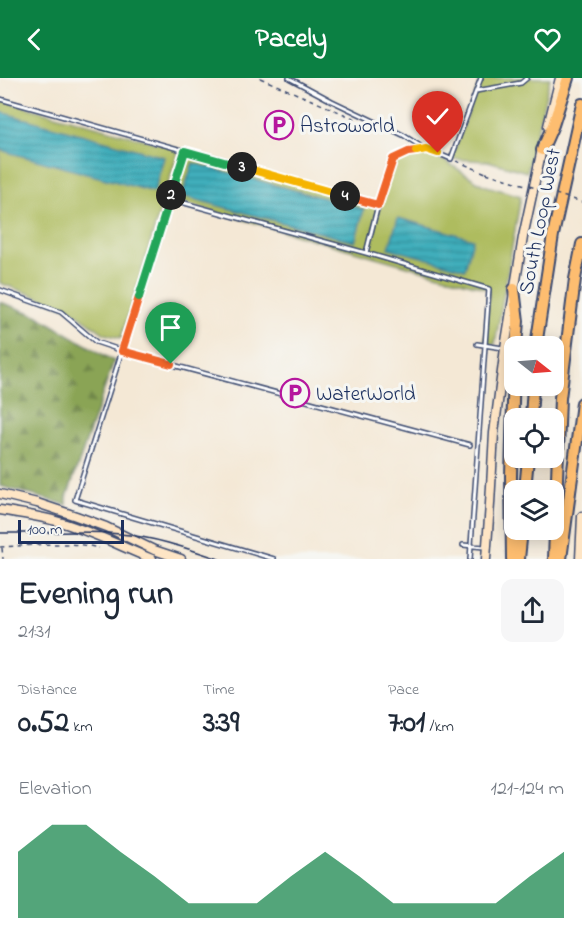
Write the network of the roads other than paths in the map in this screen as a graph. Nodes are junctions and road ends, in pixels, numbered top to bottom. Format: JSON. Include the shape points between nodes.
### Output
{"nodes":[{"id":1,"x":289,"y":78,"type":"edge"},
{"id":2,"x":481,"y":78,"type":"edge"},
{"id":3,"x":527,"y":78,"type":"edge"},
{"id":4,"x":560,"y":78,"type":"edge"},
{"id":5,"x":568,"y":78,"type":"edge"},
{"id":6,"x":476,"y":91,"type":"junction"},
{"id":7,"x":0,"y":99,"type":"edge"},
{"id":8,"x":582,"y":104,"type":"edge"},
{"id":9,"x":426,"y":149,"type":"junction"},
{"id":10,"x":542,"y":150,"type":"junction"},
{"id":11,"x":185,"y":151,"type":"junction"},
{"id":12,"x":170,"y":199,"type":"junction"},
{"id":13,"x":378,"y":205,"type":"junction"},
{"id":14,"x":582,"y":243,"type":"edge"},
{"id":15,"x":366,"y":253,"type":"junction"},
{"id":16,"x":0,"y":290,"type":"edge"},
{"id":17,"x":514,"y":290,"type":"joint"},
{"id":18,"x":513,"y":336,"type":"edge"},
{"id":19,"x":538,"y":336,"type":"edge"},
{"id":20,"x":477,"y":344,"type":"dead end"},
{"id":21,"x":485,"y":344,"type":"junction"},
{"id":22,"x":504,"y":346,"type":"edge"},
{"id":23,"x":122,"y":351,"type":"junction"},
{"id":24,"x":504,"y":379,"type":"edge"},
{"id":25,"x":513,"y":396,"type":"edge"},
{"id":26,"x":582,"y":403,"type":"edge"},
{"id":27,"x":470,"y":445,"type":"dead end"},
{"id":28,"x":0,"y":494,"type":"edge"},
{"id":29,"x":0,"y":510,"type":"edge"},
{"id":30,"x":582,"y":516,"type":"edge"},
{"id":31,"x":521,"y":540,"type":"edge"},
{"id":32,"x":462,"y":545,"type":"dead end"},
{"id":33,"x":471,"y":547,"type":"junction"},
{"id":34,"x":486,"y":547,"type":"junction"},
{"id":35,"x":152,"y":559,"type":"edge"},
{"id":36,"x":181,"y":559,"type":"edge"},
{"id":37,"x":273,"y":559,"type":"edge"},
{"id":38,"x":470,"y":559,"type":"edge"},
{"id":39,"x":486,"y":559,"type":"edge"},
{"id":40,"x":512,"y":559,"type":"edge"},
{"id":41,"x":519,"y":559,"type":"edge"},
{"id":42,"x":554,"y":559,"type":"edge"},
{"id":43,"x":561,"y":559,"type":"edge"},
{"id":44,"x":580,"y":559,"type":"edge"}],
"edges":[{"from":1,"to":9,"type":"lane"},
{"from":2,"to":6,"type":"lane"},
{"from":3,"to":6,"type":"lane","via":[[520,83]]},
{"from":4,"to":10,"type":"main road"},
{"from":5,"to":10,"type":"highway"},
{"from":6,"to":9,"type":"lane","via":[[451,159]]},
{"from":7,"to":11,"type":"lane"},
{"from":8,"to":19,"type":"highway","name":"South Loop West","via":[[553,235]]},
{"from":9,"to":13,"type":"lane","via":[[393,159]]},
{"from":10,"to":17,"type":"main road"},
{"from":11,"to":12,"type":"lane"},
{"from":11,"to":13,"type":"lane"},
{"from":12,"to":15,"type":"lane"},
{"from":12,"to":23,"type":"lane"},
{"from":13,"to":15,"type":"lane"},
{"from":14,"to":42,"type":"highway","via":[[560,398]]},
{"from":15,"to":21,"type":"lane","via":[[489,290]]},
{"from":16,"to":23,"type":"lane","via":[[61,312],[96,342]]},
{"from":17,"to":18,"type":"highway","via":[[518,321]]},
{"from":20,"to":21,"type":"lane"},
{"from":21,"to":22,"type":"lane"},
{"from":21,"to":33,"type":"lane"},
{"from":23,"to":27,"type":"lane"},
{"from":23,"to":37,"type":"lane","via":[[75,500]]},
{"from":24,"to":34,"type":"main road","via":[[494,433]]},
{"from":25,"to":40,"type":"highway"},
{"from":26,"to":43,"type":"highway"},
{"from":28,"to":36,"type":"main road","via":[[61,510]]},
{"from":29,"to":35,"type":"main road","via":[[55,520]]},
{"from":30,"to":44,"type":"main road"},
{"from":31,"to":41,"type":"highway"},
{"from":32,"to":33,"type":"lane"},
{"from":33,"to":34,"type":"lane"},
{"from":33,"to":38,"type":"lane"},
{"from":34,"to":39,"type":"main road"}]}
